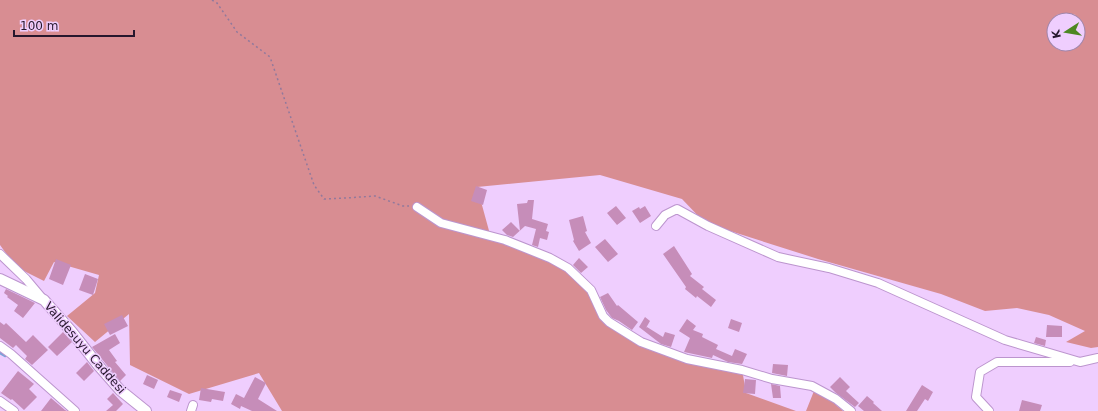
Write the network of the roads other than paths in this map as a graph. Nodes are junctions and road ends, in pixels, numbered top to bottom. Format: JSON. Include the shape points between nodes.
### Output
{"nodes":[{"id":1,"x":417,"y":206,"type":"road end"},
{"id":2,"x":656,"y":226,"type":"dead end"},
{"id":3,"x":0,"y":254,"type":"edge"},
{"id":4,"x":0,"y":280,"type":"edge"},
{"id":5,"x":44,"y":300,"type":"junction"},
{"id":6,"x":0,"y":346,"type":"edge"},
{"id":7,"x":1098,"y":358,"type":"edge"},
{"id":8,"x":1080,"y":362,"type":"junction"},
{"id":9,"x":0,"y":401,"type":"edge"},
{"id":10,"x":143,"y":410,"type":"edge"},
{"id":11,"x":14,"y":411,"type":"edge"},
{"id":12,"x":74,"y":411,"type":"edge"},
{"id":13,"x":850,"y":411,"type":"edge"},
{"id":14,"x":989,"y":411,"type":"edge"}],
"edges":[{"from":1,"to":13,"type":"street","via":[[441,223],[505,240],[568,268],[591,290],[603,316],[641,342],[687,359],[812,386],[836,399]]},
{"from":2,"to":8,"type":"street","via":[[665,215],[677,209],[708,226],[778,257],[829,268],[878,283],[1004,340]]},
{"from":3,"to":5,"type":"street"},
{"from":4,"to":5,"type":"street","name":"Validesuyu Caddesi"},
{"from":5,"to":10,"type":"street","name":"Validesuyu Caddesi","via":[[120,390]]},
{"from":6,"to":12,"type":"street"},
{"from":7,"to":8,"type":"street"},
{"from":8,"to":14,"type":"street","via":[[997,362],[980,372],[976,397]]},
{"from":9,"to":11,"type":"street"}]}
